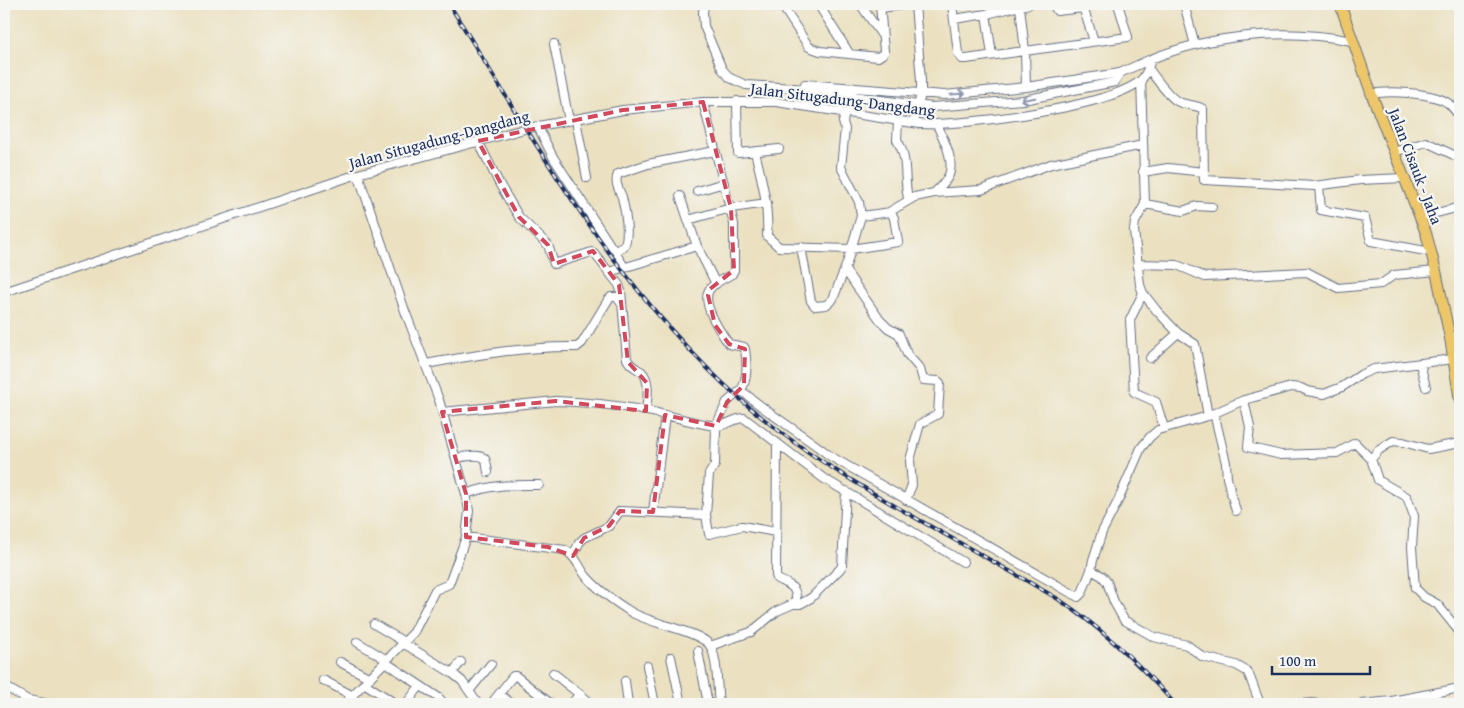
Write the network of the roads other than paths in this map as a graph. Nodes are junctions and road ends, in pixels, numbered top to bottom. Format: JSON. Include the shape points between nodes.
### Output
{"nodes":[{"id":1,"x":704,"y":4,"type":"edge"},
{"id":2,"x":780,"y":4,"type":"edge"},
{"id":3,"x":818,"y":4,"type":"edge"},
{"id":4,"x":860,"y":4,"type":"edge"},
{"id":5,"x":910,"y":4,"type":"edge"},
{"id":6,"x":914,"y":4,"type":"edge"},
{"id":7,"x":952,"y":4,"type":"edge"},
{"id":8,"x":1029,"y":4,"type":"edge"},
{"id":9,"x":1053,"y":4,"type":"edge"},
{"id":10,"x":1118,"y":4,"type":"edge"},
{"id":11,"x":1184,"y":4,"type":"edge"},
{"id":12,"x":1340,"y":4,"type":"edge"},
{"id":13,"x":881,"y":6,"type":"edge"},
{"id":14,"x":1082,"y":6,"type":"edge"},
{"id":15,"x":1020,"y":7,"type":"junction"},
{"id":16,"x":986,"y":14,"type":"junction"},
{"id":17,"x":954,"y":19,"type":"junction"},
{"id":18,"x":882,"y":37,"type":"junction"},
{"id":19,"x":1094,"y":41,"type":"junction"},
{"id":20,"x":1352,"y":41,"type":"junction"},
{"id":21,"x":554,"y":44,"type":"dead end"},
{"id":22,"x":1195,"y":45,"type":"junction"},
{"id":23,"x":1025,"y":51,"type":"junction"},
{"id":24,"x":849,"y":53,"type":"junction"},
{"id":25,"x":992,"y":55,"type":"junction"},
{"id":26,"x":1151,"y":59,"type":"junction"},
{"id":27,"x":1148,"y":68,"type":"junction"},
{"id":28,"x":1116,"y":76,"type":"junction"},
{"id":29,"x":1141,"y":80,"type":"junction"},
{"id":30,"x":804,"y":84,"type":"dead end"},
{"id":31,"x":1026,"y":87,"type":"junction"},
{"id":32,"x":1118,"y":93,"type":"junction"},
{"id":33,"x":921,"y":94,"type":"junction"},
{"id":34,"x":1372,"y":94,"type":"junction"},
{"id":35,"x":737,"y":101,"type":"junction"},
{"id":36,"x":704,"y":102,"type":"junction"},
{"id":37,"x":918,"y":107,"type":"junction"},
{"id":38,"x":846,"y":113,"type":"junction"},
{"id":39,"x":1460,"y":118,"type":"edge"},
{"id":40,"x":572,"y":121,"type":"junction"},
{"id":41,"x":898,"y":121,"type":"junction"},
{"id":42,"x":914,"y":122,"type":"junction"},
{"id":43,"x":937,"y":125,"type":"junction"},
{"id":44,"x":538,"y":127,"type":"junction"},
{"id":45,"x":478,"y":141,"type":"junction"},
{"id":46,"x":1143,"y":145,"type":"junction"},
{"id":47,"x":779,"y":149,"type":"dead end"},
{"id":48,"x":715,"y":151,"type":"junction"},
{"id":49,"x":755,"y":152,"type":"junction"},
{"id":50,"x":1394,"y":152,"type":"junction"},
{"id":51,"x":1460,"y":158,"type":"edge"},
{"id":52,"x":1144,"y":172,"type":"junction"},
{"id":53,"x":1204,"y":172,"type":"junction"},
{"id":54,"x":358,"y":174,"type":"junction"},
{"id":55,"x":587,"y":178,"type":"dead end"},
{"id":56,"x":1404,"y":178,"type":"junction"},
{"id":57,"x":724,"y":183,"type":"junction"},
{"id":58,"x":1319,"y":186,"type":"junction"},
{"id":59,"x":697,"y":191,"type":"dead end"},
{"id":60,"x":934,"y":194,"type":"junction"},
{"id":61,"x":680,"y":196,"type":"dead end"},
{"id":62,"x":913,"y":198,"type":"junction"},
{"id":63,"x":766,"y":203,"type":"junction"},
{"id":64,"x":1145,"y":204,"type":"junction"},
{"id":65,"x":1212,"y":207,"type":"dead end"},
{"id":66,"x":1460,"y":207,"type":"edge"},
{"id":67,"x":731,"y":208,"type":"junction"},
{"id":68,"x":889,"y":212,"type":"junction"},
{"id":69,"x":861,"y":216,"type":"junction"},
{"id":70,"x":1421,"y":217,"type":"junction"},
{"id":71,"x":688,"y":220,"type":"junction"},
{"id":72,"x":697,"y":246,"type":"junction"},
{"id":73,"x":801,"y":247,"type":"junction"},
{"id":74,"x":851,"y":249,"type":"junction"},
{"id":75,"x":615,"y":251,"type":"junction"},
{"id":76,"x":1431,"y":252,"type":"junction"},
{"id":77,"x":1138,"y":264,"type":"junction"},
{"id":78,"x":625,"y":268,"type":"junction"},
{"id":79,"x":844,"y":270,"type":"junction"},
{"id":80,"x":1436,"y":271,"type":"junction"},
{"id":81,"x":609,"y":272,"type":"junction"},
{"id":82,"x":716,"y":284,"type":"junction"},
{"id":83,"x":4,"y":292,"type":"edge"},
{"id":84,"x":1144,"y":293,"type":"junction"},
{"id":85,"x":622,"y":305,"type":"junction"},
{"id":86,"x":1178,"y":333,"type":"junction"},
{"id":87,"x":1455,"y":336,"type":"edge"},
{"id":88,"x":1150,"y":358,"type":"dead end"},
{"id":89,"x":1453,"y":359,"type":"junction"},
{"id":90,"x":426,"y":364,"type":"junction"},
{"id":91,"x":1420,"y":364,"type":"junction"},
{"id":92,"x":1458,"y":378,"type":"edge"},
{"id":93,"x":1426,"y":387,"type":"dead end"},
{"id":94,"x":741,"y":390,"type":"junction"},
{"id":95,"x":1244,"y":400,"type":"junction"},
{"id":96,"x":1460,"y":401,"type":"edge"},
{"id":97,"x":646,"y":411,"type":"junction"},
{"id":98,"x":442,"y":412,"type":"junction"},
{"id":99,"x":665,"y":415,"type":"junction"},
{"id":100,"x":1211,"y":415,"type":"junction"},
{"id":101,"x":716,"y":426,"type":"junction"},
{"id":102,"x":1164,"y":428,"type":"junction"},
{"id":103,"x":777,"y":443,"type":"junction"},
{"id":104,"x":1460,"y":443,"type":"edge"},
{"id":105,"x":456,"y":458,"type":"junction"},
{"id":106,"x":1371,"y":459,"type":"junction"},
{"id":107,"x":488,"y":472,"type":"dead end"},
{"id":108,"x":539,"y":485,"type":"dead end"},
{"id":109,"x":846,"y":491,"type":"junction"},
{"id":110,"x":466,"y":494,"type":"junction"},
{"id":111,"x":906,"y":500,"type":"junction"},
{"id":112,"x":1236,"y":511,"type":"dead end"},
{"id":113,"x":653,"y":512,"type":"junction"},
{"id":114,"x":706,"y":515,"type":"junction"},
{"id":115,"x":776,"y":532,"type":"junction"},
{"id":116,"x":466,"y":537,"type":"junction"},
{"id":117,"x":573,"y":556,"type":"junction"},
{"id":118,"x":963,"y":562,"type":"dead end"},
{"id":119,"x":1091,"y":570,"type":"junction"},
{"id":120,"x":793,"y":604,"type":"junction"},
{"id":121,"x":374,"y":624,"type":"dead end"},
{"id":122,"x":358,"y":642,"type":"dead end"},
{"id":123,"x":404,"y":642,"type":"junction"},
{"id":124,"x":1460,"y":645,"type":"edge"},
{"id":125,"x":710,"y":646,"type":"junction"},
{"id":126,"x":698,"y":651,"type":"dead end"},
{"id":127,"x":671,"y":658,"type":"dead end"},
{"id":128,"x":386,"y":661,"type":"junction"},
{"id":129,"x":340,"y":662,"type":"dead end"},
{"id":130,"x":461,"y":662,"type":"dead end"},
{"id":131,"x":491,"y":664,"type":"dead end"},
{"id":132,"x":647,"y":666,"type":"dead end"},
{"id":133,"x":452,"y":673,"type":"junction"},
{"id":134,"x":553,"y":673,"type":"dead end"},
{"id":135,"x":324,"y":680,"type":"dead end"},
{"id":136,"x":367,"y":680,"type":"junction"},
{"id":137,"x":624,"y":680,"type":"dead end"},
{"id":138,"x":4,"y":686,"type":"edge"},
{"id":139,"x":420,"y":686,"type":"junction"},
{"id":140,"x":1460,"y":688,"type":"edge"},
{"id":141,"x":469,"y":691,"type":"junction"},
{"id":142,"x":499,"y":694,"type":"junction"},
{"id":143,"x":580,"y":694,"type":"junction"},
{"id":144,"x":353,"y":696,"type":"junction"},
{"id":145,"x":442,"y":703,"type":"edge"},
{"id":146,"x":49,"y":704,"type":"edge"},
{"id":147,"x":344,"y":704,"type":"edge"},
{"id":148,"x":396,"y":704,"type":"edge"},
{"id":149,"x":406,"y":704,"type":"edge"},
{"id":150,"x":478,"y":704,"type":"edge"},
{"id":151,"x":491,"y":704,"type":"edge"},
{"id":152,"x":512,"y":704,"type":"edge"},
{"id":153,"x":552,"y":704,"type":"edge"},
{"id":154,"x":571,"y":704,"type":"edge"},
{"id":155,"x":592,"y":704,"type":"edge"},
{"id":156,"x":628,"y":704,"type":"edge"},
{"id":157,"x":655,"y":704,"type":"edge"},
{"id":158,"x":682,"y":704,"type":"edge"},
{"id":159,"x":708,"y":704,"type":"edge"},
{"id":160,"x":719,"y":704,"type":"edge"},
{"id":161,"x":1260,"y":704,"type":"edge"},
{"id":162,"x":1301,"y":704,"type":"edge"},
{"id":163,"x":1322,"y":704,"type":"edge"},
{"id":164,"x":1362,"y":704,"type":"edge"}],
"edges":[{"from":1,"to":37,"type":"street","via":[[704,26],[722,69],[730,78],[746,85],[794,88]]},
{"from":2,"to":24,"type":"street","via":[[808,47]]},
{"from":3,"to":24,"type":"street"},
{"from":4,"to":18,"type":"street"},
{"from":5,"to":13,"type":"street"},
{"from":6,"to":33,"type":"street"},
{"from":7,"to":17,"type":"street"},
{"from":8,"to":15,"type":"street"},
{"from":9,"to":14,"type":"street","via":[[1057,11]]},
{"from":10,"to":19,"type":"street","via":[[1128,37]]},
{"from":11,"to":22,"type":"street"},
{"from":12,"to":20,"type":"main road","name":"Jalan Cisauk - Jaha"},
{"from":13,"to":18,"type":"street"},
{"from":14,"to":19,"type":"street"},
{"from":15,"to":16,"type":"street"},
{"from":15,"to":23,"type":"street"},
{"from":16,"to":17,"type":"street"},
{"from":16,"to":25,"type":"street"},
{"from":17,"to":25,"type":"street","via":[[958,53],[962,59]]},
{"from":18,"to":24,"type":"street","via":[[884,51],[881,56]]},
{"from":19,"to":23,"type":"street"},
{"from":20,"to":22,"type":"street","via":[[1250,34]]},
{"from":20,"to":34,"type":"main road","name":"Jalan Cisauk - Jaha"},
{"from":21,"to":40,"type":"street"},
{"from":22,"to":26,"type":"street"},
{"from":23,"to":25,"type":"street"},
{"from":23,"to":31,"type":"street"},
{"from":26,"to":27,"type":"street"},
{"from":26,"to":28,"type":"street"},
{"from":27,"to":29,"type":"street"},
{"from":27,"to":53,"type":"street","via":[[1175,100],[1203,109]]},
{"from":28,"to":31,"type":"street"},
{"from":28,"to":32,"type":"street"},
{"from":28,"to":37,"type":"street","one_way":true,"via":[[1024,100]]},
{"from":29,"to":32,"type":"street","name":"Jalan Situgadung-Dangdang"},
{"from":29,"to":46,"type":"street"},
{"from":30,"to":33,"type":"street"},
{"from":33,"to":31,"type":"street","one_way":true,"via":[[944,95]]},
{"from":32,"to":43,"type":"street","name":"Jalan Situgadung-Dangdang","via":[[1046,111]]},
{"from":33,"to":37,"type":"street"},
{"from":34,"to":39,"type":"street","via":[[1397,92],[1433,97],[1448,104]]},
{"from":34,"to":50,"type":"main road","name":"Jalan Cisauk - Jaha"},
{"from":35,"to":36,"type":"street","name":"Jalan Situgadung-Dangdang"},
{"from":35,"to":38,"type":"street","name":"Jalan Situgadung-Dangdang","via":[[776,102]]},
{"from":35,"to":49,"type":"street","via":[[738,153]]},
{"from":36,"to":40,"type":"street","name":"Jalan Situgadung-Dangdang","via":[[623,110]]},
{"from":36,"to":48,"type":"street"},
{"from":37,"to":42,"type":"street"},
{"from":38,"to":41,"type":"street","name":"Jalan Situgadung-Dangdang"},
{"from":38,"to":69,"type":"street","via":[[841,166],[859,202]]},
{"from":40,"to":44,"type":"street","name":"Jalan Situgadung-Dangdang"},
{"from":40,"to":55,"type":"street"},
{"from":41,"to":42,"type":"street","name":"Jalan Situgadung-Dangdang"},
{"from":41,"to":62,"type":"street","via":[[897,140],[904,155],[908,196]]},
{"from":42,"to":43,"type":"street","name":"Jalan Situgadung-Dangdang"},
{"from":43,"to":60,"type":"street","via":[[946,146],[950,173]]},
{"from":44,"to":45,"type":"street","name":"Jalan Situgadung-Dangdang"},
{"from":44,"to":75,"type":"street"},
{"from":45,"to":54,"type":"street","name":"Jalan Situgadung-Dangdang"},
{"from":45,"to":81,"type":"street","via":[[519,217],[548,245],[554,264],[592,252]]},
{"from":46,"to":52,"type":"street"},
{"from":46,"to":60,"type":"street","via":[[1051,164],[981,190]]},
{"from":47,"to":49,"type":"street"},
{"from":48,"to":57,"type":"street"},
{"from":48,"to":75,"type":"street","via":[[648,164],[618,174],[616,183],[623,203],[627,236],[624,246]]},
{"from":49,"to":63,"type":"street"},
{"from":50,"to":51,"type":"street","via":[[1426,142]]},
{"from":50,"to":56,"type":"main road","name":"Jalan Cisauk - Jaha"},
{"from":52,"to":53,"type":"street","via":[[1168,168]]},
{"from":52,"to":64,"type":"street"},
{"from":53,"to":58,"type":"street","via":[[1204,180]]},
{"from":54,"to":83,"type":"street","name":"Jalan Situgadung-Dangdang"},
{"from":54,"to":90,"type":"street"},
{"from":56,"to":58,"type":"street"},
{"from":56,"to":70,"type":"main road","name":"Jalan Cisauk - Jaha"},
{"from":57,"to":59,"type":"street"},
{"from":57,"to":67,"type":"street"},
{"from":58,"to":76,"type":"street","via":[[1321,210],[1366,218],[1371,241]]},
{"from":60,"to":62,"type":"street"},
{"from":61,"to":71,"type":"street"},
{"from":62,"to":68,"type":"street"},
{"from":63,"to":67,"type":"street"},
{"from":63,"to":73,"type":"street","via":[[767,236],[779,246]]},
{"from":64,"to":65,"type":"street","via":[[1183,211],[1197,206]]},
{"from":64,"to":77,"type":"street","via":[[1134,230]]},
{"from":66,"to":70,"type":"street"},
{"from":67,"to":71,"type":"street"},
{"from":67,"to":82,"type":"street","via":[[734,270]]},
{"from":68,"to":69,"type":"street"},
{"from":68,"to":74,"type":"street","via":[[894,218],[898,242]]},
{"from":69,"to":74,"type":"street"},
{"from":70,"to":76,"type":"main road","name":"Jalan Cisauk - Jaha"},
{"from":71,"to":72,"type":"street"},
{"from":72,"to":78,"type":"street"},
{"from":72,"to":82,"type":"street"},
{"from":73,"to":74,"type":"street"},
{"from":73,"to":79,"type":"street","via":[[811,301],[815,306],[830,303]]},
{"from":74,"to":79,"type":"street"},
{"from":75,"to":78,"type":"street"},
{"from":76,"to":80,"type":"main road","name":"Jalan Cisauk - Jaha"},
{"from":77,"to":80,"type":"street","via":[[1177,265],[1205,277],[1308,272],[1338,288],[1381,284],[1394,275]]},
{"from":77,"to":84,"type":"street"},
{"from":78,"to":81,"type":"street"},
{"from":79,"to":111,"type":"street","via":[[880,320],[899,334],[907,354],[920,368],[922,380],[940,384],[938,414],[920,424],[910,460],[912,484]]},
{"from":80,"to":87,"type":"main road","name":"Jalan Cisauk - Jaha"},
{"from":81,"to":85,"type":"street","via":[[620,288]]},
{"from":82,"to":94,"type":"street","via":[[708,295],[715,325],[729,344],[746,350]]},
{"from":84,"to":86,"type":"street"},
{"from":84,"to":102,"type":"street","via":[[1130,320],[1134,392],[1156,402]]},
{"from":85,"to":90,"type":"street","via":[[617,297],[611,297],[577,347],[524,348]]},
{"from":85,"to":97,"type":"street","via":[[628,362],[642,373],[647,383]]},
{"from":86,"to":88,"type":"street"},
{"from":86,"to":100,"type":"street","via":[[1195,344]]},
{"from":87,"to":89,"type":"main road","name":"Jalan Cisauk - Jaha"},
{"from":89,"to":91,"type":"street"},
{"from":89,"to":92,"type":"main road","name":"Jalan Cisauk - Jaha"},
{"from":90,"to":98,"type":"street"},
{"from":91,"to":93,"type":"street"},
{"from":91,"to":95,"type":"street","via":[[1368,370],[1324,394],[1294,386]]},
{"from":92,"to":96,"type":"main road","name":"Jalan Cisauk - Jaha"},
{"from":94,"to":101,"type":"street","via":[[727,402]]},
{"from":94,"to":111,"type":"street","via":[[830,456]]},
{"from":95,"to":100,"type":"street"},
{"from":95,"to":106,"type":"street","via":[[1250,427],[1248,447],[1290,455],[1337,452],[1355,443]]},
{"from":97,"to":98,"type":"street","via":[[556,401]]},
{"from":97,"to":99,"type":"street"},
{"from":98,"to":105,"type":"street"},
{"from":99,"to":101,"type":"street"},
{"from":99,"to":113,"type":"street"},
{"from":100,"to":102,"type":"street"},
{"from":100,"to":112,"type":"street"},
{"from":101,"to":103,"type":"street","via":[[744,418]]},
{"from":101,"to":114,"type":"street","via":[[716,465],[708,474]]},
{"from":102,"to":119,"type":"street","via":[[1150,436],[1141,448],[1102,532]]},
{"from":103,"to":109,"type":"street"},
{"from":103,"to":115,"type":"street"},
{"from":104,"to":106,"type":"street","via":[[1428,449],[1393,441]]},
{"from":105,"to":107,"type":"street","via":[[483,457]]},
{"from":105,"to":110,"type":"street"},
{"from":106,"to":124,"type":"street","via":[[1378,480],[1407,497],[1414,516],[1415,588],[1437,604],[1458,630]]},
{"from":108,"to":110,"type":"street","via":[[500,485]]},
{"from":109,"to":118,"type":"street"},
{"from":109,"to":120,"type":"street","via":[[842,566],[811,598]]},
{"from":110,"to":116,"type":"street","via":[[469,511]]},
{"from":111,"to":119,"type":"street","via":[[1078,597]]},
{"from":113,"to":114,"type":"street"},
{"from":113,"to":117,"type":"street","via":[[620,511],[609,526],[584,538]]},
{"from":114,"to":115,"type":"street","via":[[708,534],[742,526]]},
{"from":115,"to":120,"type":"street","via":[[776,575],[777,579],[794,588],[796,599]]},
{"from":116,"to":117,"type":"street","via":[[565,550]]},
{"from":116,"to":123,"type":"street","via":[[449,584],[435,590],[414,632]]},
{"from":117,"to":125,"type":"street","via":[[586,576],[608,597],[640,617],[686,632]]},
{"from":119,"to":161,"type":"street","via":[[1107,582],[1124,620],[1154,637],[1186,645],[1203,657],[1248,672]]},
{"from":120,"to":125,"type":"street","via":[[771,614],[750,632]]},
{"from":121,"to":123,"type":"street"},
{"from":122,"to":128,"type":"street"},
{"from":123,"to":128,"type":"street"},
{"from":123,"to":133,"type":"street"},
{"from":125,"to":160,"type":"street","via":[[714,654]]},
{"from":126,"to":159,"type":"street"},
{"from":127,"to":158,"type":"street"},
{"from":128,"to":136,"type":"street"},
{"from":128,"to":139,"type":"street"},
{"from":129,"to":136,"type":"street"},
{"from":130,"to":133,"type":"street"},
{"from":131,"to":141,"type":"street"},
{"from":132,"to":157,"type":"street"},
{"from":133,"to":141,"type":"street"},
{"from":134,"to":143,"type":"street"},
{"from":135,"to":144,"type":"street"},
{"from":136,"to":144,"type":"street"},
{"from":136,"to":148,"type":"street"},
{"from":137,"to":156,"type":"street"},
{"from":138,"to":146,"type":"street","via":[[28,700]]},
{"from":139,"to":145,"type":"street"},
{"from":139,"to":149,"type":"street"},
{"from":140,"to":164,"type":"street"},
{"from":141,"to":150,"type":"street"},
{"from":142,"to":151,"type":"street"},
{"from":142,"to":152,"type":"street"},
{"from":142,"to":153,"type":"street","via":[[516,676]]},
{"from":143,"to":154,"type":"street"},
{"from":143,"to":155,"type":"street"},
{"from":144,"to":147,"type":"street"},
{"from":162,"to":163,"type":"street"}]}
